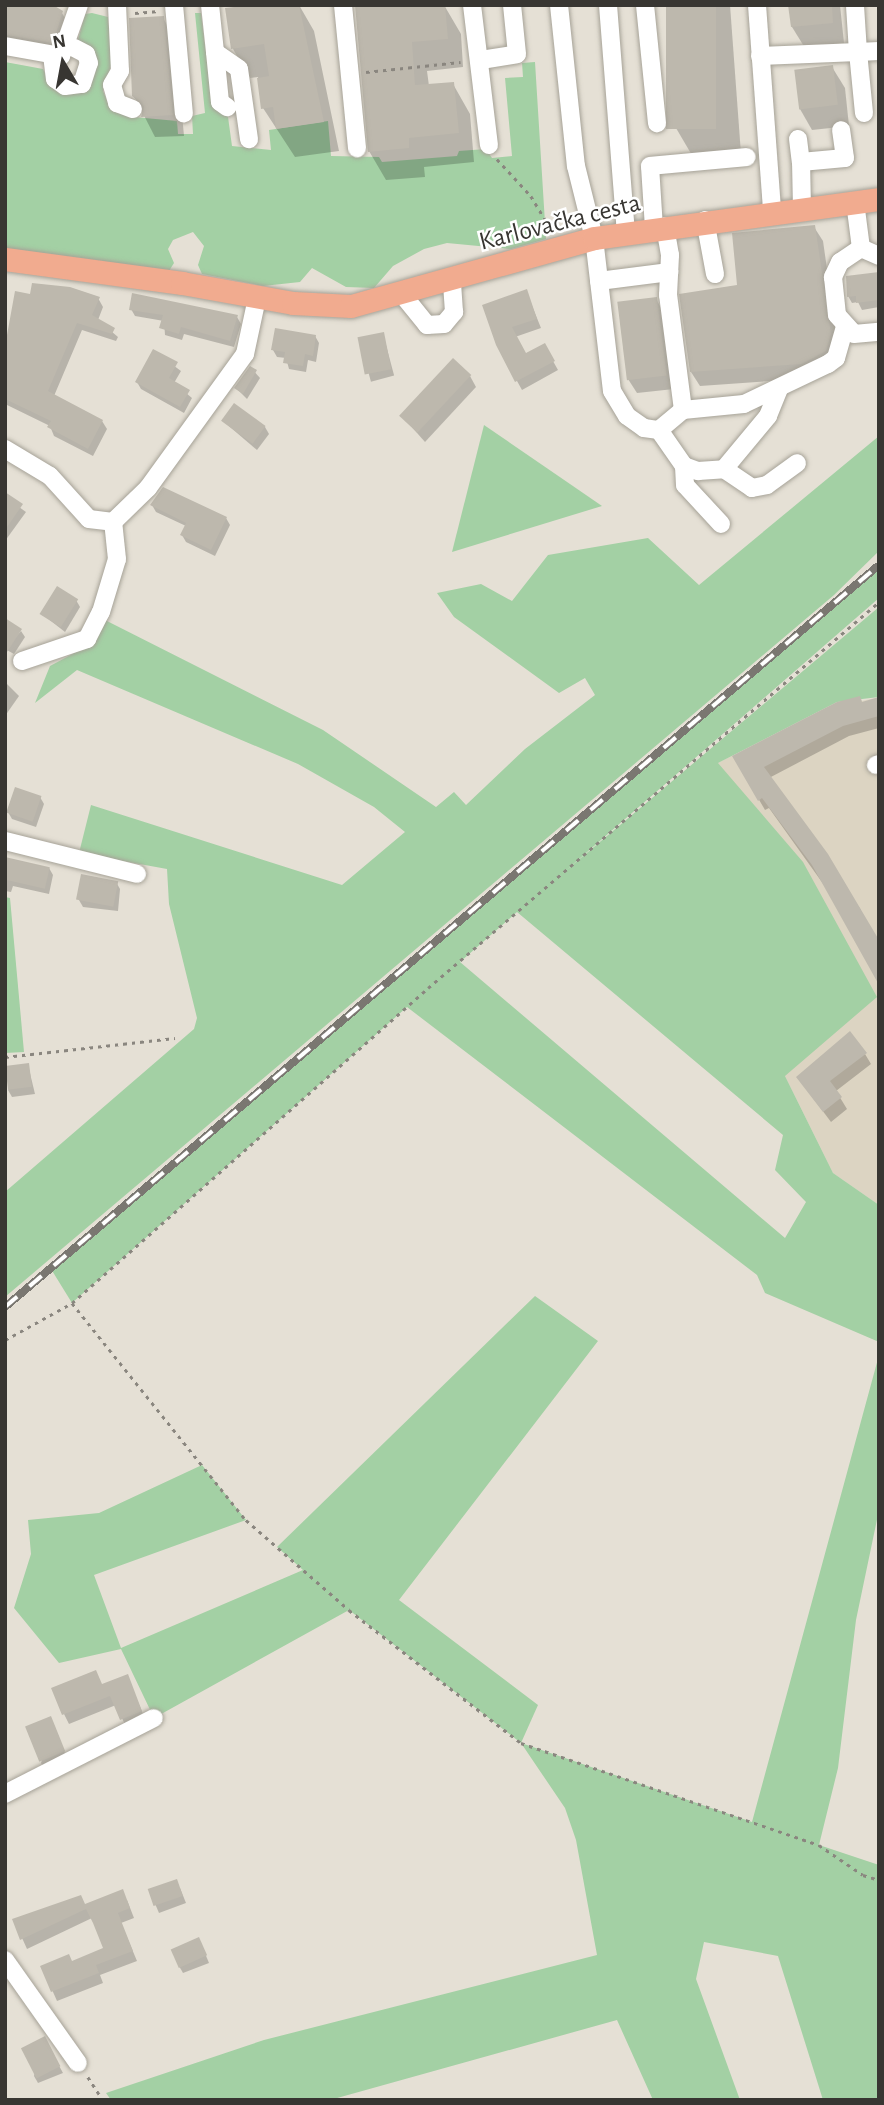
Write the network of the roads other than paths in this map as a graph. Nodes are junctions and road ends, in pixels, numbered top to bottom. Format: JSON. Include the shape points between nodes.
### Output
{"nodes":[{"id":1,"x":79,"y":5,"type":"edge"},
{"id":2,"x":211,"y":5,"type":"edge"},
{"id":3,"x":343,"y":5,"type":"edge"},
{"id":4,"x":472,"y":5,"type":"edge"},
{"id":5,"x":512,"y":5,"type":"edge"},
{"id":6,"x":559,"y":5,"type":"edge"},
{"id":7,"x":608,"y":5,"type":"edge"},
{"id":8,"x":645,"y":5,"type":"edge"},
{"id":9,"x":757,"y":5,"type":"edge"},
{"id":10,"x":855,"y":5,"type":"edge"},
{"id":11,"x":174,"y":8,"type":"edge"},
{"id":12,"x":117,"y":9,"type":"edge"},
{"id":13,"x":5,"y":46,"type":"edge"},
{"id":14,"x":74,"y":48,"type":"dead end"},
{"id":15,"x":879,"y":51,"type":"edge"},
{"id":16,"x":215,"y":52,"type":"junction"},
{"id":17,"x":858,"y":52,"type":"junction"},
{"id":18,"x":52,"y":55,"type":"junction"},
{"id":19,"x":760,"y":56,"type":"junction"},
{"id":20,"x":481,"y":60,"type":"junction"},
{"id":21,"x":227,"y":107,"type":"dead end"},
{"id":22,"x":133,"y":109,"type":"dead end"},
{"id":23,"x":864,"y":113,"type":"dead end"},
{"id":24,"x":184,"y":114,"type":"dead end"},
{"id":25,"x":657,"y":123,"type":"dead end"},
{"id":26,"x":841,"y":130,"type":"dead end"},
{"id":27,"x":249,"y":139,"type":"dead end"},
{"id":28,"x":797,"y":139,"type":"dead end"},
{"id":29,"x":489,"y":145,"type":"dead end"},
{"id":30,"x":357,"y":148,"type":"dead end"},
{"id":31,"x":747,"y":157,"type":"dead end"},
{"id":32,"x":801,"y":162,"type":"junction"},
{"id":33,"x":879,"y":199,"type":"edge"},
{"id":34,"x":855,"y":202,"type":"junction"},
{"id":35,"x":803,"y":208,"type":"junction"},
{"id":36,"x":772,"y":211,"type":"junction"},
{"id":37,"x":705,"y":220,"type":"junction"},
{"id":38,"x":659,"y":227,"type":"junction"},
{"id":39,"x":626,"y":233,"type":"junction"},
{"id":40,"x":594,"y":238,"type":"junction"},
{"id":41,"x":861,"y":248,"type":"junction"},
{"id":42,"x":879,"y":256,"type":"edge"},
{"id":43,"x":5,"y":259,"type":"edge"},
{"id":44,"x":669,"y":272,"type":"junction"},
{"id":45,"x":715,"y":274,"type":"dead end"},
{"id":46,"x":452,"y":280,"type":"junction"},
{"id":47,"x":599,"y":281,"type":"junction"},
{"id":48,"x":402,"y":294,"type":"junction"},
{"id":49,"x":257,"y":298,"type":"junction"},
{"id":50,"x":845,"y":327,"type":"junction"},
{"id":51,"x":879,"y":332,"type":"edge"},
{"id":52,"x":779,"y":389,"type":"junction"},
{"id":53,"x":683,"y":410,"type":"junction"},
{"id":54,"x":659,"y":430,"type":"junction"},
{"id":55,"x":5,"y":449,"type":"edge"},
{"id":56,"x":797,"y":463,"type":"dead end"},
{"id":57,"x":684,"y":466,"type":"junction"},
{"id":58,"x":724,"y":469,"type":"junction"},
{"id":59,"x":113,"y":522,"type":"junction"},
{"id":60,"x":721,"y":524,"type":"dead end"},
{"id":61,"x":22,"y":661,"type":"dead end"},
{"id":62,"x":5,"y":841,"type":"edge"},
{"id":63,"x":137,"y":874,"type":"dead end"},
{"id":64,"x":154,"y":1718,"type":"dead end"},
{"id":65,"x":5,"y":1794,"type":"edge"},
{"id":66,"x":5,"y":1959,"type":"edge"},
{"id":67,"x":78,"y":2063,"type":"road end"}],
"edges":[{"from":1,"to":18,"type":"street","via":[[61,56]]},
{"from":2,"to":16,"type":"street"},
{"from":3,"to":30,"type":"street"},
{"from":4,"to":20,"type":"street"},
{"from":5,"to":20,"type":"street","via":[[517,54]]},
{"from":6,"to":40,"type":"street","via":[[576,166]]},
{"from":7,"to":39,"type":"street"},
{"from":8,"to":25,"type":"street"},
{"from":9,"to":19,"type":"street"},
{"from":10,"to":17,"type":"street"},
{"from":11,"to":24,"type":"street"},
{"from":12,"to":22,"type":"street","via":[[120,71],[112,85],[117,103]]},
{"from":13,"to":18,"type":"street"},
{"from":14,"to":18,"type":"street","via":[[86,54],[89,63],[82,84],[65,86],[55,79]]},
{"from":15,"to":17,"type":"street"},
{"from":16,"to":21,"type":"street","via":[[220,102]]},
{"from":16,"to":27,"type":"street","via":[[239,69]]},
{"from":17,"to":19,"type":"street"},
{"from":17,"to":23,"type":"street"},
{"from":19,"to":36,"type":"street"},
{"from":20,"to":29,"type":"street"},
{"from":26,"to":32,"type":"street","via":[[845,158]]},
{"from":28,"to":32,"type":"street"},
{"from":31,"to":38,"type":"street","via":[[650,166]]},
{"from":32,"to":35,"type":"street"},
{"from":33,"to":34,"type":"main road","name":"Karlovačka cesta"},
{"from":34,"to":35,"type":"main road","name":"Karlovačka cesta"},
{"from":34,"to":41,"type":"street"},
{"from":35,"to":36,"type":"main road","name":"Karlovačka cesta"},
{"from":36,"to":37,"type":"main road","name":"Karlovačka cesta"},
{"from":37,"to":38,"type":"main road","name":"Karlovačka cesta"},
{"from":37,"to":45,"type":"street"},
{"from":38,"to":39,"type":"main road","name":"Karlovačka cesta"},
{"from":38,"to":44,"type":"street"},
{"from":39,"to":40,"type":"main road","name":"Karlovačka cesta"},
{"from":40,"to":46,"type":"main road","name":"Karlovačka cesta"},
{"from":40,"to":47,"type":"street"},
{"from":41,"to":42,"type":"street"},
{"from":41,"to":50,"type":"street","via":[[840,262],[833,277],[837,315]]},
{"from":43,"to":49,"type":"main road","name":"Karlovačka cesta"},
{"from":44,"to":47,"type":"street"},
{"from":44,"to":53,"type":"street"},
{"from":46,"to":48,"type":"main road","name":"Karlovačka cesta"},
{"from":46,"to":48,"type":"street","via":[[454,312],[444,324],[427,325]]},
{"from":47,"to":54,"type":"street","via":[[612,391],[627,416],[644,428]]},
{"from":48,"to":49,"type":"main road","name":"Karlovačka cesta","via":[[351,306]]},
{"from":49,"to":59,"type":"street","via":[[245,354],[148,488]]},
{"from":50,"to":51,"type":"street","via":[[854,334]]},
{"from":50,"to":52,"type":"street","via":[[836,358]]},
{"from":52,"to":53,"type":"street","via":[[744,404]]},
{"from":52,"to":58,"type":"street","via":[[768,416]]},
{"from":53,"to":54,"type":"street"},
{"from":54,"to":57,"type":"street"},
{"from":55,"to":59,"type":"street","via":[[50,477],[89,519]]},
{"from":56,"to":58,"type":"street","via":[[767,485],[752,488]]},
{"from":57,"to":58,"type":"street","via":[[698,471]]},
{"from":57,"to":60,"type":"street","via":[[685,485]]},
{"from":59,"to":61,"type":"street","via":[[117,559],[101,612],[87,639]]},
{"from":62,"to":63,"type":"street"},
{"from":64,"to":65,"type":"street"},
{"from":66,"to":67,"type":"street"}]}
